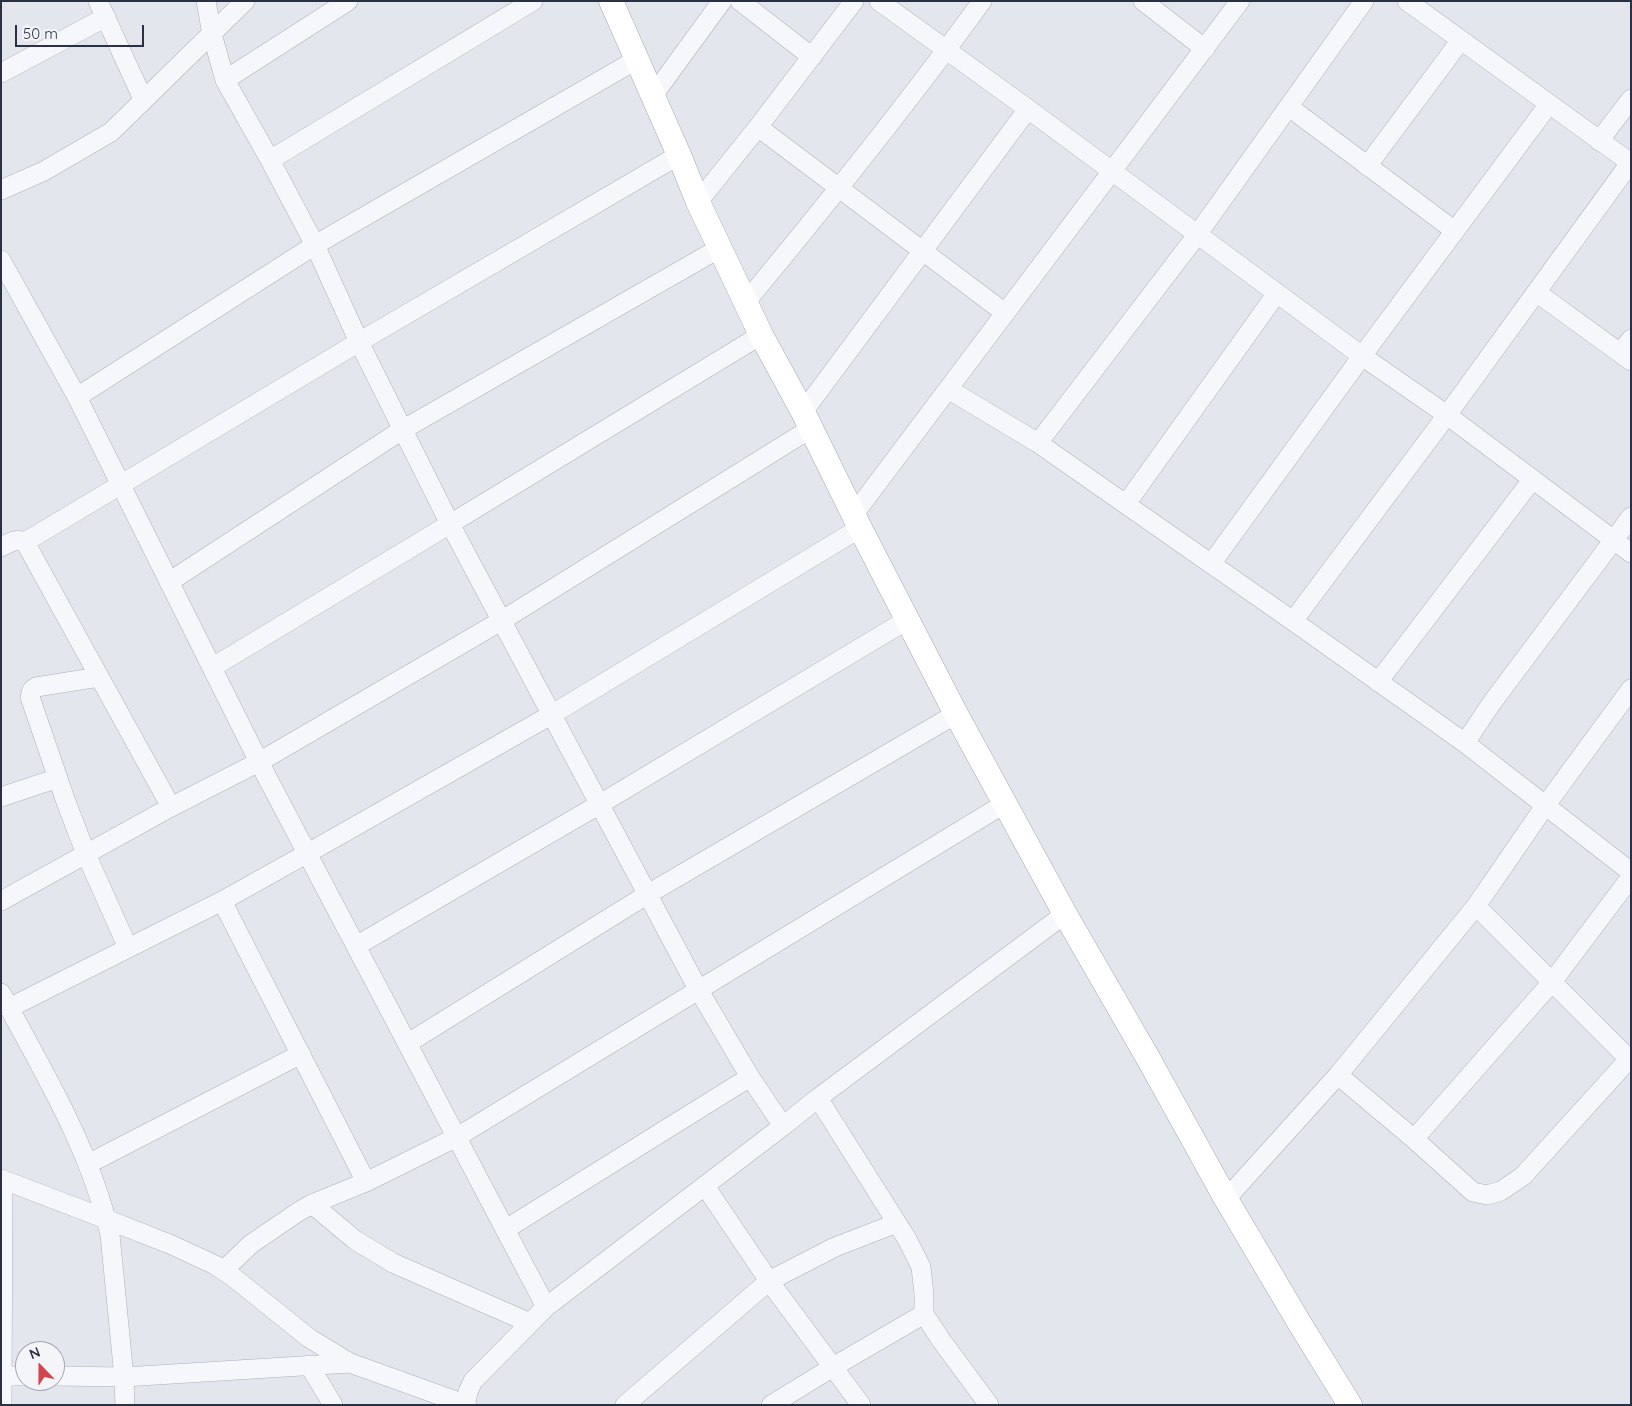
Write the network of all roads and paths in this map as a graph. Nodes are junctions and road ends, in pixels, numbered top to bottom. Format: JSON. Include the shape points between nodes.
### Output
{"nodes":[{"id":1,"x":206,"y":1,"type":"edge"},
{"id":2,"x":244,"y":1,"type":"edge"},
{"id":3,"x":348,"y":1,"type":"edge"},
{"id":4,"x":533,"y":1,"type":"edge"},
{"id":5,"x":611,"y":1,"type":"edge"},
{"id":6,"x":740,"y":1,"type":"edge"},
{"id":7,"x":854,"y":1,"type":"edge"},
{"id":8,"x":879,"y":1,"type":"edge"},
{"id":9,"x":982,"y":1,"type":"edge"},
{"id":10,"x":1143,"y":1,"type":"edge"},
{"id":11,"x":1240,"y":1,"type":"edge"},
{"id":12,"x":1364,"y":1,"type":"edge"},
{"id":13,"x":1407,"y":1,"type":"edge"},
{"id":14,"x":718,"y":3,"type":"edge"},
{"id":15,"x":102,"y":9,"type":"edge"},
{"id":16,"x":212,"y":34,"type":"junction"},
{"id":17,"x":1461,"y":40,"type":"junction"},
{"id":18,"x":1206,"y":49,"type":"junction"},
{"id":19,"x":946,"y":50,"type":"junction"},
{"id":20,"x":812,"y":56,"type":"junction"},
{"id":21,"x":636,"y":60,"type":"junction"},
{"id":22,"x":1,"y":73,"type":"edge"},
{"id":23,"x":225,"y":80,"type":"junction"},
{"id":24,"x":652,"y":97,"type":"junction"},
{"id":25,"x":143,"y":99,"type":"junction"},
{"id":26,"x":1631,"y":99,"type":"edge"},
{"id":27,"x":1549,"y":104,"type":"junction"},
{"id":28,"x":1288,"y":107,"type":"junction"},
{"id":29,"x":1028,"y":109,"type":"junction"},
{"id":30,"x":758,"y":127,"type":"junction"},
{"id":31,"x":1599,"y":141,"type":"junction"},
{"id":32,"x":679,"y":154,"type":"junction"},
{"id":33,"x":270,"y":160,"type":"junction"},
{"id":34,"x":1630,"y":163,"type":"edge"},
{"id":35,"x":1367,"y":166,"type":"junction"},
{"id":36,"x":1113,"y":172,"type":"junction"},
{"id":37,"x":840,"y":188,"type":"junction"},
{"id":38,"x":1,"y":190,"type":"edge"},
{"id":39,"x":698,"y":202,"type":"junction"},
{"id":40,"x":1455,"y":231,"type":"junction"},
{"id":41,"x":1197,"y":235,"type":"junction"},
{"id":42,"x":315,"y":245,"type":"junction"},
{"id":43,"x":720,"y":248,"type":"junction"},
{"id":44,"x":924,"y":250,"type":"junction"},
{"id":45,"x":1,"y":260,"type":"edge"},
{"id":46,"x":6,"y":284,"type":"edge"},
{"id":47,"x":1536,"y":292,"type":"junction"},
{"id":48,"x":1277,"y":293,"type":"junction"},
{"id":49,"x":745,"y":303,"type":"junction"},
{"id":50,"x":1005,"y":312,"type":"junction"},
{"id":51,"x":761,"y":336,"type":"junction"},
{"id":52,"x":359,"y":342,"type":"junction"},
{"id":53,"x":1627,"y":351,"type":"edge"},
{"id":54,"x":1362,"y":356,"type":"junction"},
{"id":55,"x":948,"y":389,"type":"junction"},
{"id":56,"x":77,"y":397,"type":"junction"},
{"id":57,"x":1447,"y":415,"type":"junction"},
{"id":58,"x":806,"y":420,"type":"junction"},
{"id":59,"x":402,"y":430,"type":"junction"},
{"id":60,"x":1038,"y":444,"type":"junction"},
{"id":61,"x":1532,"y":480,"type":"junction"},
{"id":62,"x":120,"y":485,"type":"junction"},
{"id":63,"x":1126,"y":504,"type":"junction"},
{"id":64,"x":1631,"y":517,"type":"edge"},
{"id":65,"x":857,"y":521,"type":"junction"},
{"id":66,"x":450,"y":524,"type":"junction"},
{"id":67,"x":1614,"y":541,"type":"junction"},
{"id":68,"x":25,"y":542,"type":"junction"},
{"id":69,"x":1,"y":547,"type":"edge"},
{"id":70,"x":1631,"y":553,"type":"edge"},
{"id":71,"x":1211,"y":564,"type":"junction"},
{"id":72,"x":169,"y":582,"type":"junction"},
{"id":73,"x":501,"y":620,"type":"junction"},
{"id":74,"x":907,"y":620,"type":"junction"},
{"id":75,"x":1293,"y":620,"type":"junction"},
{"id":76,"x":213,"y":668,"type":"junction"},
{"id":77,"x":99,"y":677,"type":"junction"},
{"id":78,"x":1378,"y":682,"type":"junction"},
{"id":79,"x":1631,"y":690,"type":"edge"},
{"id":80,"x":956,"y":714,"type":"junction"},
{"id":81,"x":551,"y":715,"type":"junction"},
{"id":82,"x":1465,"y":743,"type":"junction"},
{"id":83,"x":259,"y":762,"type":"junction"},
{"id":84,"x":58,"y":778,"type":"junction"},
{"id":85,"x":1,"y":797,"type":"edge"},
{"id":86,"x":600,"y":804,"type":"junction"},
{"id":87,"x":1004,"y":804,"type":"junction"},
{"id":88,"x":1545,"y":806,"type":"junction"},
{"id":89,"x":171,"y":807,"type":"junction"},
{"id":90,"x":308,"y":853,"type":"junction"},
{"id":91,"x":86,"y":854,"type":"junction"},
{"id":92,"x":1631,"y":872,"type":"edge"},
{"id":93,"x":1631,"y":877,"type":"edge"},
{"id":94,"x":648,"y":894,"type":"junction"},
{"id":95,"x":1,"y":901,"type":"edge"},
{"id":96,"x":222,"y":901,"type":"junction"},
{"id":97,"x":1476,"y":906,"type":"junction"},
{"id":98,"x":1065,"y":914,"type":"junction"},
{"id":99,"x":356,"y":946,"type":"junction"},
{"id":100,"x":128,"y":948,"type":"junction"},
{"id":101,"x":1552,"y":982,"type":"junction"},
{"id":102,"x":698,"y":989,"type":"junction"},
{"id":103,"x":5,"y":1000,"type":"edge"},
{"id":104,"x":408,"y":1043,"type":"junction"},
{"id":105,"x":300,"y":1054,"type":"junction"},
{"id":106,"x":1630,"y":1059,"type":"edge"},
{"id":107,"x":1338,"y":1075,"type":"junction"},
{"id":108,"x":750,"y":1077,"type":"junction"},
{"id":109,"x":818,"y":1098,"type":"junction"},
{"id":110,"x":783,"y":1126,"type":"junction"},
{"id":111,"x":458,"y":1137,"type":"junction"},
{"id":112,"x":1414,"y":1139,"type":"junction"},
{"id":113,"x":88,"y":1164,"type":"junction"},
{"id":114,"x":2,"y":1180,"type":"edge"},
{"id":115,"x":366,"y":1182,"type":"junction"},
{"id":116,"x":705,"y":1186,"type":"junction"},
{"id":117,"x":1226,"y":1199,"type":"junction"},
{"id":118,"x":312,"y":1204,"type":"junction"},
{"id":119,"x":106,"y":1219,"type":"junction"},
{"id":120,"x":897,"y":1223,"type":"junction"},
{"id":121,"x":506,"y":1229,"type":"junction"},
{"id":122,"x":224,"y":1270,"type":"junction"},
{"id":123,"x":770,"y":1280,"type":"junction"},
{"id":124,"x":546,"y":1306,"type":"junction"},
{"id":125,"x":2,"y":1313,"type":"edge"},
{"id":126,"x":924,"y":1314,"type":"junction"},
{"id":127,"x":530,"y":1323,"type":"junction"},
{"id":128,"x":350,"y":1363,"type":"junction"},
{"id":129,"x":309,"y":1365,"type":"junction"},
{"id":130,"x":833,"y":1366,"type":"junction"},
{"id":131,"x":2,"y":1376,"type":"edge"},
{"id":132,"x":15,"y":1376,"type":"edge"},
{"id":133,"x":65,"y":1376,"type":"edge"},
{"id":134,"x":124,"y":1377,"type":"junction"},
{"id":135,"x":466,"y":1404,"type":"edge"},
{"id":136,"x":2,"y":1405,"type":"edge"},
{"id":137,"x":124,"y":1405,"type":"edge"},
{"id":138,"x":333,"y":1405,"type":"edge"},
{"id":139,"x":625,"y":1405,"type":"edge"},
{"id":140,"x":771,"y":1405,"type":"edge"},
{"id":141,"x":861,"y":1405,"type":"edge"},
{"id":142,"x":989,"y":1405,"type":"edge"},
{"id":143,"x":1350,"y":1405,"type":"edge"}],
"edges":[{"from":1,"to":16,"type":"street"},
{"from":2,"to":16,"type":"street"},
{"from":3,"to":23,"type":"street"},
{"from":4,"to":33,"type":"street"},
{"from":5,"to":21,"type":"main road"},
{"from":6,"to":20,"type":"street"},
{"from":7,"to":20,"type":"street"},
{"from":8,"to":19,"type":"street"},
{"from":9,"to":19,"type":"street"},
{"from":10,"to":18,"type":"street"},
{"from":11,"to":18,"type":"street"},
{"from":12,"to":28,"type":"street"},
{"from":13,"to":17,"type":"street"},
{"from":14,"to":24,"type":"street"},
{"from":15,"to":22,"type":"street"},
{"from":15,"to":25,"type":"street"},
{"from":16,"to":23,"type":"street"},
{"from":16,"to":25,"type":"street"},
{"from":17,"to":27,"type":"street"},
{"from":17,"to":35,"type":"street"},
{"from":18,"to":36,"type":"street"},
{"from":19,"to":29,"type":"street"},
{"from":19,"to":37,"type":"street"},
{"from":20,"to":30,"type":"street"},
{"from":21,"to":24,"type":"main road"},
{"from":21,"to":42,"type":"street"},
{"from":23,"to":33,"type":"street"},
{"from":24,"to":32,"type":"main road"},
{"from":25,"to":38,"type":"street","via":[[111,132],[44,171]]},
{"from":26,"to":31,"type":"street"},
{"from":27,"to":31,"type":"street"},
{"from":27,"to":40,"type":"street"},
{"from":28,"to":35,"type":"street"},
{"from":28,"to":41,"type":"street"},
{"from":29,"to":36,"type":"street"},
{"from":29,"to":44,"type":"street"},
{"from":30,"to":37,"type":"street"},
{"from":30,"to":39,"type":"street"},
{"from":31,"to":34,"type":"street"},
{"from":32,"to":39,"type":"main road"},
{"from":32,"to":52,"type":"street"},
{"from":33,"to":42,"type":"street"},
{"from":34,"to":47,"type":"street"},
{"from":35,"to":40,"type":"street"},
{"from":36,"to":41,"type":"street"},
{"from":36,"to":50,"type":"street"},
{"from":37,"to":44,"type":"street"},
{"from":37,"to":49,"type":"street"},
{"from":39,"to":43,"type":"main road"},
{"from":40,"to":54,"type":"street"},
{"from":41,"to":48,"type":"street"},
{"from":41,"to":60,"type":"street"},
{"from":42,"to":52,"type":"street"},
{"from":42,"to":56,"type":"street"},
{"from":43,"to":49,"type":"main road"},
{"from":43,"to":59,"type":"street"},
{"from":44,"to":50,"type":"street"},
{"from":44,"to":58,"type":"street"},
{"from":45,"to":46,"type":"street"},
{"from":46,"to":56,"type":"street"},
{"from":47,"to":53,"type":"street"},
{"from":47,"to":57,"type":"street"},
{"from":48,"to":54,"type":"street"},
{"from":48,"to":63,"type":"street"},
{"from":49,"to":51,"type":"main road"},
{"from":50,"to":55,"type":"street"},
{"from":51,"to":58,"type":"main road"},
{"from":51,"to":66,"type":"street"},
{"from":52,"to":59,"type":"street"},
{"from":52,"to":62,"type":"street"},
{"from":54,"to":57,"type":"street"},
{"from":54,"to":71,"type":"street"},
{"from":55,"to":60,"type":"street"},
{"from":55,"to":65,"type":"street"},
{"from":56,"to":62,"type":"street"},
{"from":57,"to":61,"type":"street"},
{"from":57,"to":75,"type":"street"},
{"from":58,"to":65,"type":"main road"},
{"from":58,"to":73,"type":"street"},
{"from":59,"to":66,"type":"street"},
{"from":59,"to":72,"type":"street"},
{"from":60,"to":63,"type":"street"},
{"from":61,"to":67,"type":"street"},
{"from":61,"to":78,"type":"street"},
{"from":62,"to":68,"type":"street"},
{"from":62,"to":72,"type":"street"},
{"from":63,"to":71,"type":"street"},
{"from":64,"to":67,"type":"street"},
{"from":65,"to":74,"type":"main road"},
{"from":65,"to":81,"type":"street"},
{"from":66,"to":73,"type":"street"},
{"from":66,"to":76,"type":"street"},
{"from":67,"to":70,"type":"street"},
{"from":67,"to":82,"type":"street"},
{"from":68,"to":69,"type":"street","via":[[20,539]]},
{"from":68,"to":77,"type":"street"},
{"from":71,"to":75,"type":"street"},
{"from":72,"to":76,"type":"street"},
{"from":73,"to":81,"type":"street"},
{"from":73,"to":83,"type":"street"},
{"from":74,"to":80,"type":"main road"},
{"from":74,"to":86,"type":"street"},
{"from":75,"to":78,"type":"street"},
{"from":76,"to":83,"type":"street"},
{"from":77,"to":84,"type":"street","via":[[36,687],[30,694]]},
{"from":77,"to":89,"type":"street"},
{"from":78,"to":82,"type":"street"},
{"from":79,"to":88,"type":"street"},
{"from":80,"to":87,"type":"main road"},
{"from":80,"to":94,"type":"street"},
{"from":81,"to":86,"type":"street"},
{"from":81,"to":90,"type":"street"},
{"from":82,"to":88,"type":"street"},
{"from":83,"to":89,"type":"street"},
{"from":83,"to":90,"type":"street"},
{"from":84,"to":85,"type":"street"},
{"from":84,"to":91,"type":"street"},
{"from":86,"to":94,"type":"street"},
{"from":86,"to":99,"type":"street"},
{"from":87,"to":98,"type":"main road"},
{"from":87,"to":102,"type":"street"},
{"from":88,"to":92,"type":"street"},
{"from":88,"to":97,"type":"street"},
{"from":89,"to":91,"type":"street"},
{"from":90,"to":96,"type":"street"},
{"from":90,"to":99,"type":"street"},
{"from":91,"to":95,"type":"street"},
{"from":91,"to":100,"type":"street"},
{"from":93,"to":101,"type":"street"},
{"from":94,"to":102,"type":"street"},
{"from":94,"to":104,"type":"street"},
{"from":96,"to":100,"type":"street"},
{"from":96,"to":105,"type":"street"},
{"from":97,"to":101,"type":"street"},
{"from":97,"to":107,"type":"street"},
{"from":98,"to":109,"type":"street"},
{"from":98,"to":117,"type":"main road"},
{"from":99,"to":104,"type":"street"},
{"from":100,"to":103,"type":"street"},
{"from":101,"to":106,"type":"street"},
{"from":101,"to":112,"type":"street"},
{"from":102,"to":108,"type":"street"},
{"from":102,"to":111,"type":"street"},
{"from":103,"to":113,"type":"street","via":[[70,1122]]},
{"from":104,"to":111,"type":"street"},
{"from":105,"to":113,"type":"street"},
{"from":105,"to":115,"type":"street"},
{"from":106,"to":112,"type":"street","via":[[1523,1176],[1501,1191],[1486,1195],[1473,1192]]},
{"from":107,"to":112,"type":"street"},
{"from":107,"to":117,"type":"street"},
{"from":108,"to":110,"type":"street"},
{"from":108,"to":121,"type":"street"},
{"from":109,"to":110,"type":"street"},
{"from":109,"to":120,"type":"street"},
{"from":110,"to":116,"type":"street"},
{"from":111,"to":115,"type":"street"},
{"from":111,"to":121,"type":"street"},
{"from":113,"to":119,"type":"street"},
{"from":114,"to":119,"type":"street"},
{"from":114,"to":125,"type":"street"},
{"from":115,"to":118,"type":"street"},
{"from":116,"to":123,"type":"street"},
{"from":116,"to":124,"type":"street"},
{"from":117,"to":143,"type":"main road"},
{"from":118,"to":122,"type":"street","via":[[251,1244]]},
{"from":118,"to":127,"type":"street","via":[[355,1240],[394,1264]]},
{"from":119,"to":122,"type":"street"},
{"from":119,"to":134,"type":"street"},
{"from":120,"to":123,"type":"street","via":[[835,1247]]},
{"from":120,"to":126,"type":"street","via":[[921,1268]]},
{"from":121,"to":124,"type":"street"},
{"from":122,"to":128,"type":"street","via":[[309,1338]]},
{"from":123,"to":130,"type":"street"},
{"from":123,"to":139,"type":"street"},
{"from":124,"to":127,"type":"street"},
{"from":125,"to":131,"type":"street"},
{"from":126,"to":130,"type":"street"},
{"from":126,"to":142,"type":"street"},
{"from":127,"to":135,"type":"street","via":[[473,1381]]},
{"from":128,"to":129,"type":"street"},
{"from":128,"to":135,"type":"street"},
{"from":129,"to":134,"type":"street"},
{"from":129,"to":138,"type":"street"},
{"from":130,"to":140,"type":"street"},
{"from":130,"to":141,"type":"street"},
{"from":131,"to":132,"type":"street"},
{"from":131,"to":136,"type":"street"},
{"from":133,"to":134,"type":"street"},
{"from":134,"to":137,"type":"street"}]}
